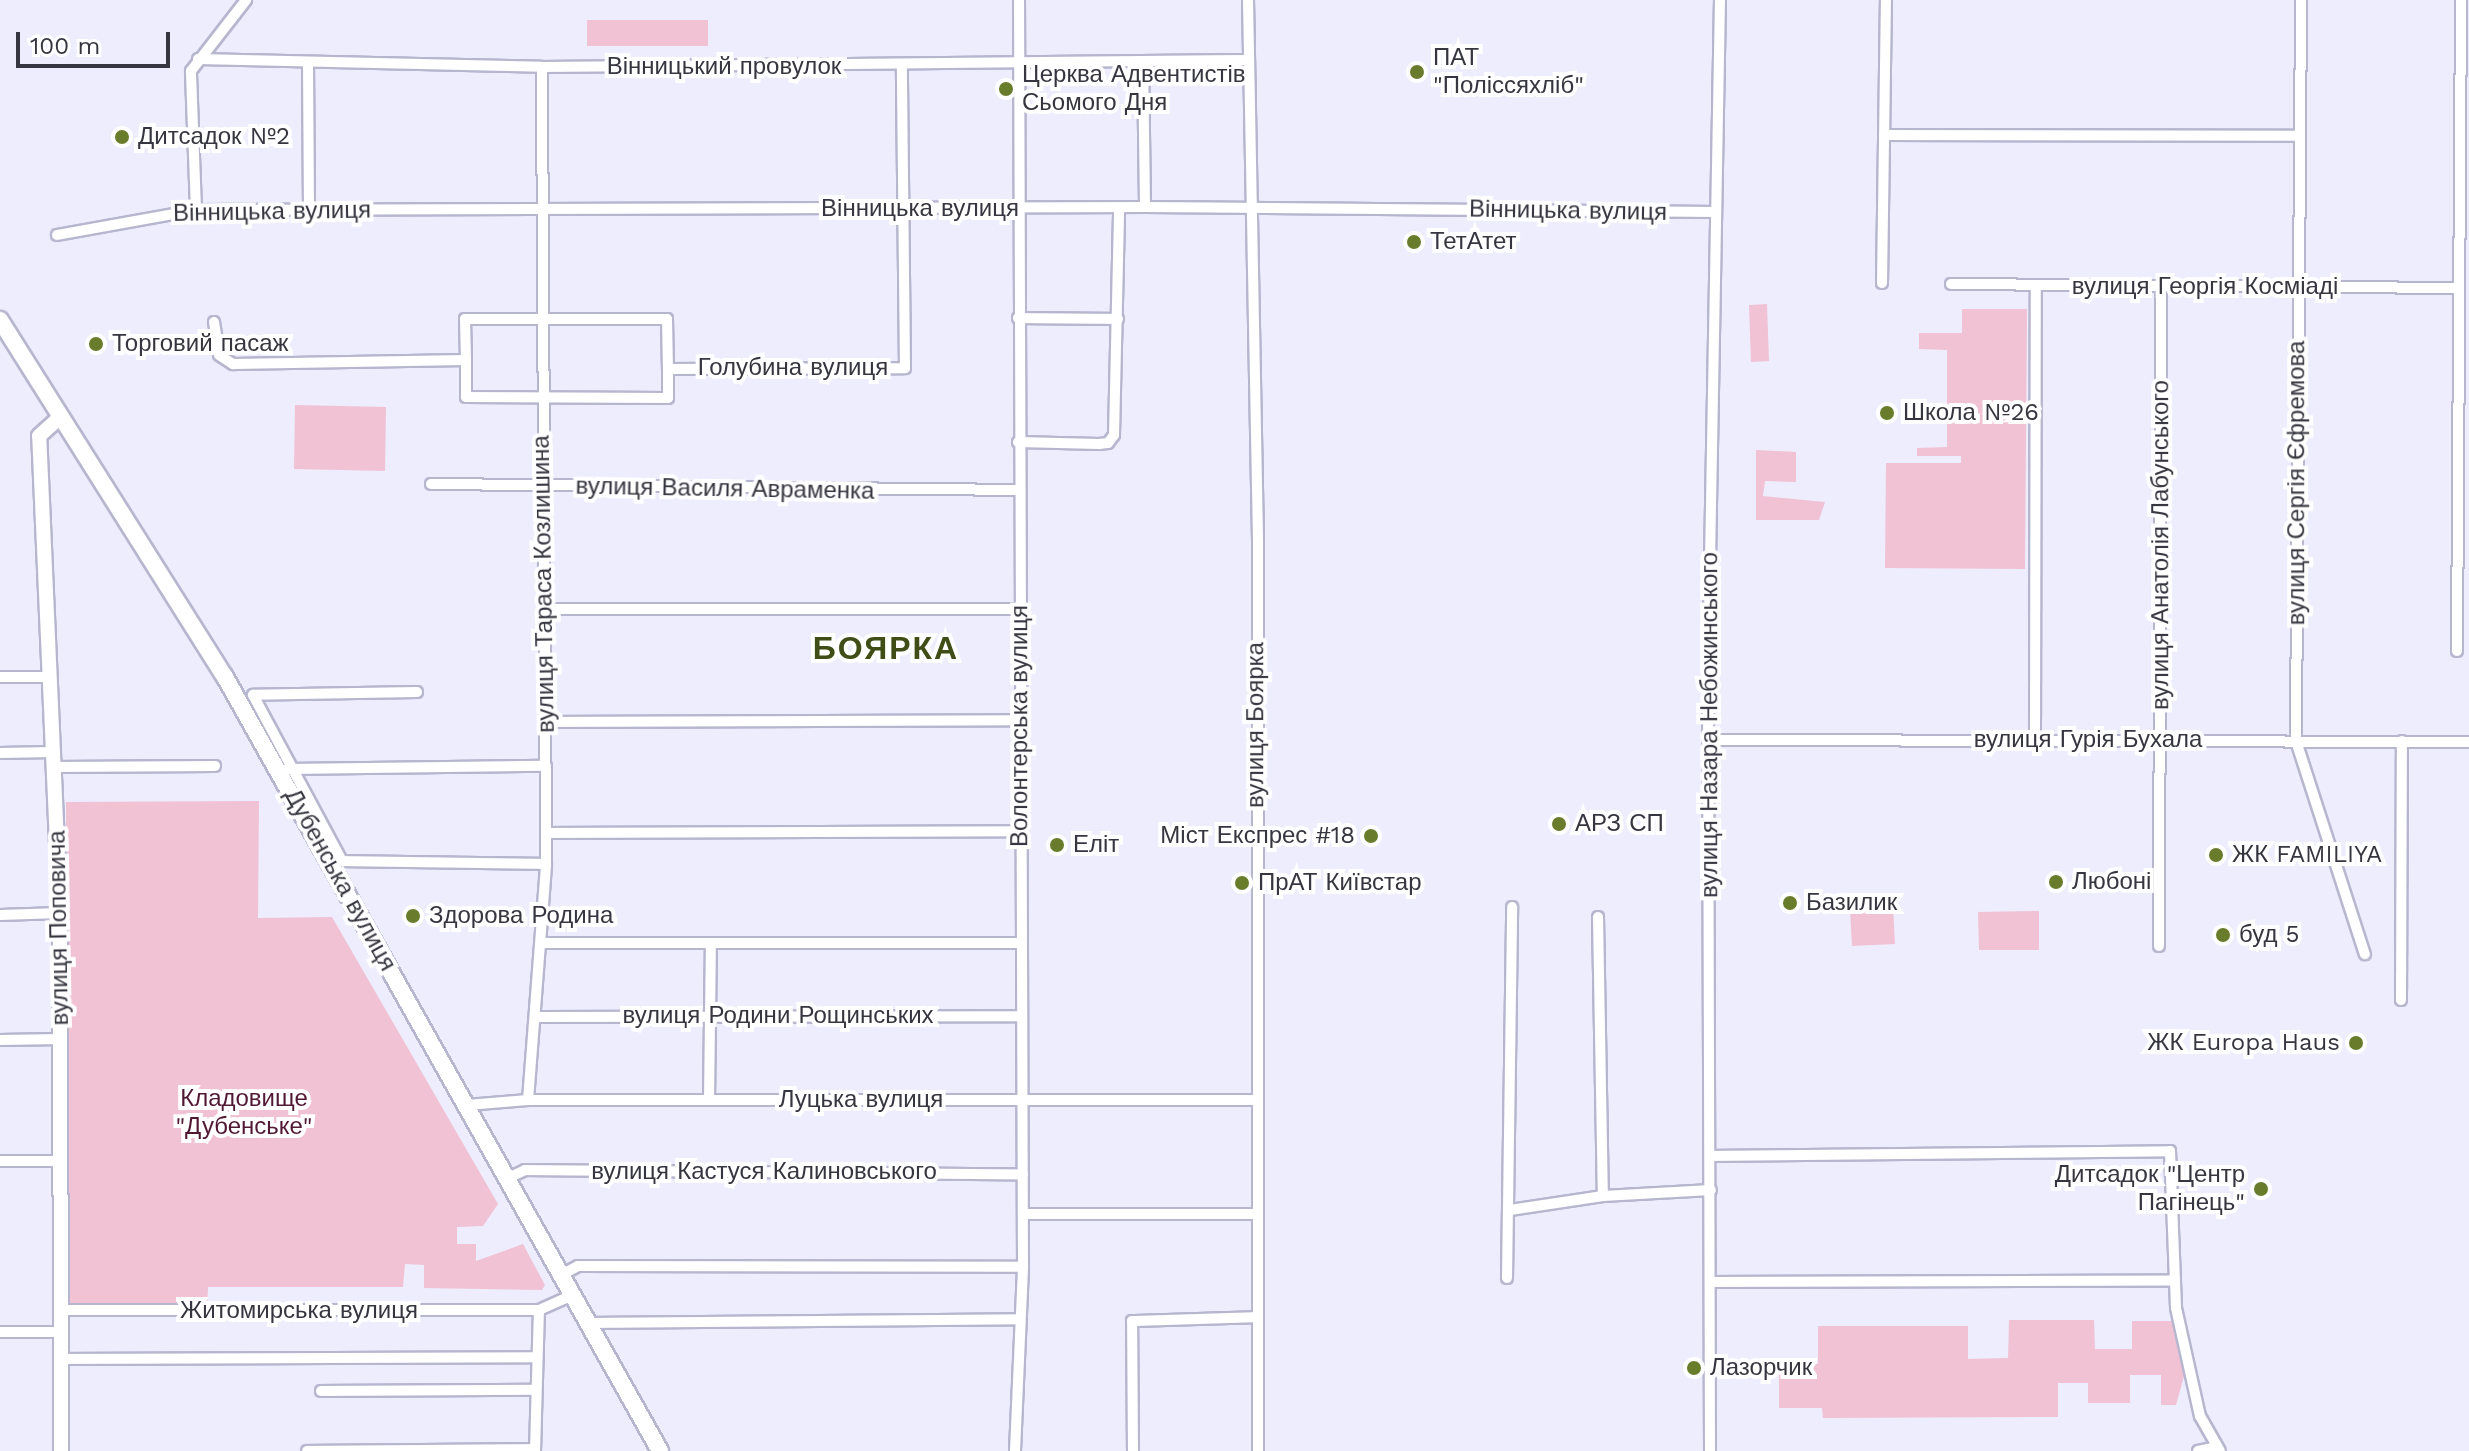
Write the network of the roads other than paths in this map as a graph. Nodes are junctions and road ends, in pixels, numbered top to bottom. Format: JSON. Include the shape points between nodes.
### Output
{"nodes":[{"id":1,"x":246,"y":0,"type":"edge"},
{"id":2,"x":1019,"y":0,"type":"edge"},
{"id":3,"x":1248,"y":0,"type":"edge"},
{"id":4,"x":1720,"y":0,"type":"edge"},
{"id":5,"x":1886,"y":0,"type":"edge"},
{"id":6,"x":2301,"y":0,"type":"edge"},
{"id":7,"x":2461,"y":0,"type":"edge"},
{"id":8,"x":198,"y":59,"type":"junction"},
{"id":9,"x":1249,"y":60,"type":"junction"},
{"id":10,"x":1143,"y":61,"type":"junction"},
{"id":11,"x":1018,"y":62,"type":"junction"},
{"id":12,"x":308,"y":65,"type":"junction"},
{"id":13,"x":542,"y":67,"type":"junction"},
{"id":14,"x":902,"y":67,"type":"junction"},
{"id":15,"x":1884,"y":135,"type":"junction"},
{"id":16,"x":2299,"y":136,"type":"junction"},
{"id":17,"x":1145,"y":207,"type":"junction"},
{"id":18,"x":1119,"y":208,"type":"junction"},
{"id":19,"x":1254,"y":208,"type":"junction"},
{"id":20,"x":903,"y":209,"type":"junction"},
{"id":21,"x":1020,"y":209,"type":"junction"},
{"id":22,"x":196,"y":210,"type":"junction"},
{"id":23,"x":309,"y":210,"type":"junction"},
{"id":24,"x":543,"y":210,"type":"junction"},
{"id":25,"x":1716,"y":212,"type":"junction"},
{"id":26,"x":57,"y":235,"type":"dead end"},
{"id":27,"x":1882,"y":283,"type":"dead end"},
{"id":28,"x":1951,"y":284,"type":"dead end"},
{"id":29,"x":2036,"y":287,"type":"junction"},
{"id":30,"x":2297,"y":287,"type":"junction"},
{"id":31,"x":2161,"y":288,"type":"junction"},
{"id":32,"x":2459,"y":288,"type":"junction"},
{"id":33,"x":1018,"y":318,"type":"junction"},
{"id":34,"x":542,"y":319,"type":"junction"},
{"id":35,"x":1118,"y":319,"type":"junction"},
{"id":36,"x":0,"y":320,"type":"edge"},
{"id":37,"x":214,"y":322,"type":"dead end"},
{"id":38,"x":466,"y":360,"type":"junction"},
{"id":39,"x":668,"y":369,"type":"junction"},
{"id":40,"x":542,"y":398,"type":"junction"},
{"id":41,"x":61,"y":416,"type":"junction"},
{"id":42,"x":1018,"y":442,"type":"junction"},
{"id":43,"x":431,"y":484,"type":"dead end"},
{"id":44,"x":544,"y":486,"type":"junction"},
{"id":45,"x":1019,"y":490,"type":"junction"},
{"id":46,"x":544,"y":609,"type":"junction"},
{"id":47,"x":1020,"y":609,"type":"junction"},
{"id":48,"x":2457,"y":651,"type":"dead end"},
{"id":49,"x":0,"y":677,"type":"edge"},
{"id":50,"x":49,"y":677,"type":"junction"},
{"id":51,"x":417,"y":692,"type":"dead end"},
{"id":52,"x":1022,"y":720,"type":"junction"},
{"id":53,"x":546,"y":722,"type":"junction"},
{"id":54,"x":2161,"y":739,"type":"junction"},
{"id":55,"x":1708,"y":740,"type":"junction"},
{"id":56,"x":2035,"y":740,"type":"junction"},
{"id":57,"x":2296,"y":741,"type":"junction"},
{"id":58,"x":2402,"y":741,"type":"junction"},
{"id":59,"x":2469,"y":742,"type":"edge"},
{"id":60,"x":0,"y":753,"type":"edge"},
{"id":61,"x":54,"y":759,"type":"junction"},
{"id":62,"x":215,"y":766,"type":"dead end"},
{"id":63,"x":546,"y":766,"type":"junction"},
{"id":64,"x":285,"y":769,"type":"junction"},
{"id":65,"x":1019,"y":831,"type":"junction"},
{"id":66,"x":546,"y":833,"type":"junction"},
{"id":67,"x":546,"y":864,"type":"junction"},
{"id":68,"x":1512,"y":907,"type":"dead end"},
{"id":69,"x":60,"y":913,"type":"junction"},
{"id":70,"x":0,"y":915,"type":"edge"},
{"id":71,"x":1598,"y":917,"type":"dead end"},
{"id":72,"x":543,"y":943,"type":"junction"},
{"id":73,"x":1021,"y":943,"type":"junction"},
{"id":74,"x":711,"y":945,"type":"junction"},
{"id":75,"x":2159,"y":946,"type":"dead end"},
{"id":76,"x":2365,"y":954,"type":"dead end"},
{"id":77,"x":2401,"y":1000,"type":"dead end"},
{"id":78,"x":709,"y":1015,"type":"junction"},
{"id":79,"x":1021,"y":1016,"type":"junction"},
{"id":80,"x":536,"y":1017,"type":"junction"},
{"id":81,"x":61,"y":1039,"type":"junction"},
{"id":82,"x":0,"y":1040,"type":"edge"},
{"id":83,"x":528,"y":1100,"type":"junction"},
{"id":84,"x":709,"y":1100,"type":"junction"},
{"id":85,"x":1021,"y":1100,"type":"junction"},
{"id":86,"x":1255,"y":1100,"type":"junction"},
{"id":87,"x":467,"y":1105,"type":"junction"},
{"id":88,"x":1711,"y":1156,"type":"junction"},
{"id":89,"x":0,"y":1161,"type":"edge"},
{"id":90,"x":60,"y":1161,"type":"junction"},
{"id":91,"x":1023,"y":1174,"type":"junction"},
{"id":92,"x":508,"y":1178,"type":"junction"},
{"id":93,"x":1711,"y":1190,"type":"junction"},
{"id":94,"x":1603,"y":1196,"type":"junction"},
{"id":95,"x":1510,"y":1210,"type":"junction"},
{"id":96,"x":1023,"y":1214,"type":"junction"},
{"id":97,"x":1257,"y":1214,"type":"junction"},
{"id":98,"x":1023,"y":1267,"type":"junction"},
{"id":99,"x":563,"y":1274,"type":"junction"},
{"id":100,"x":1507,"y":1278,"type":"dead end"},
{"id":101,"x":2171,"y":1280,"type":"junction"},
{"id":102,"x":1712,"y":1282,"type":"junction"},
{"id":103,"x":573,"y":1295,"type":"junction"},
{"id":104,"x":60,"y":1310,"type":"junction"},
{"id":105,"x":539,"y":1310,"type":"junction"},
{"id":106,"x":1256,"y":1317,"type":"junction"},
{"id":107,"x":1019,"y":1319,"type":"junction"},
{"id":108,"x":590,"y":1323,"type":"junction"},
{"id":109,"x":0,"y":1332,"type":"edge"},
{"id":110,"x":60,"y":1332,"type":"junction"},
{"id":111,"x":534,"y":1357,"type":"junction"},
{"id":112,"x":60,"y":1359,"type":"junction"},
{"id":113,"x":534,"y":1390,"type":"junction"},
{"id":114,"x":321,"y":1391,"type":"dead end"},
{"id":115,"x":2218,"y":1449,"type":"edge"},
{"id":116,"x":535,"y":1450,"type":"edge"},
{"id":117,"x":61,"y":1451,"type":"edge"},
{"id":118,"x":307,"y":1451,"type":"edge"},
{"id":119,"x":660,"y":1451,"type":"edge"},
{"id":120,"x":1015,"y":1451,"type":"edge"},
{"id":121,"x":1133,"y":1451,"type":"edge"},
{"id":122,"x":1258,"y":1451,"type":"edge"},
{"id":123,"x":1710,"y":1451,"type":"edge"},
{"id":124,"x":2198,"y":1451,"type":"edge"}],
"edges":[{"from":1,"to":8,"type":"street"},
{"from":2,"to":11,"type":"street","name":"Волонтерська вулиця"},
{"from":3,"to":9,"type":"street","name":"вулиця Боярка"},
{"from":4,"to":25,"type":"street","name":"вулиця Назара Небожинського"},
{"from":5,"to":15,"type":"street"},
{"from":6,"to":16,"type":"street","name":"вулиця Сергія Єфремова"},
{"from":7,"to":32,"type":"street"},
{"from":8,"to":12,"type":"street","name":"Вінницький провулок"},
{"from":8,"to":22,"type":"street","via":[[191,71]]},
{"from":9,"to":10,"type":"street","name":"Вінницький провулок"},
{"from":9,"to":19,"type":"street","name":"вулиця Боярка"},
{"from":10,"to":11,"type":"street","name":"Вінницький провулок"},
{"from":10,"to":17,"type":"street"},
{"from":11,"to":14,"type":"street","name":"Вінницький провулок"},
{"from":11,"to":21,"type":"street","name":"Волонтерська вулиця"},
{"from":12,"to":13,"type":"street","name":"Вінницький провулок"},
{"from":12,"to":23,"type":"street"},
{"from":13,"to":14,"type":"street","name":"Вінницький провулок"},
{"from":13,"to":24,"type":"street","name":"вулиця Тараса Козлишина"},
{"from":14,"to":20,"type":"street","name":"Голубина вулиця"},
{"from":15,"to":16,"type":"street"},
{"from":15,"to":27,"type":"street"},
{"from":16,"to":30,"type":"street","name":"вулиця Сергія Єфремова"},
{"from":17,"to":18,"type":"street","name":"Вінницька вулиця"},
{"from":17,"to":19,"type":"street","name":"Вінницька вулиця"},
{"from":18,"to":21,"type":"street","name":"Вінницька вулиця"},
{"from":18,"to":35,"type":"street"},
{"from":19,"to":25,"type":"street","name":"Вінницька вулиця"},
{"from":19,"to":86,"type":"street","name":"вулиця Боярка"},
{"from":20,"to":21,"type":"street","name":"Вінницька вулиця"},
{"from":20,"to":24,"type":"street","name":"Вінницька вулиця"},
{"from":20,"to":39,"type":"street","name":"Голубина вулиця","via":[[905,368]]},
{"from":21,"to":33,"type":"street","name":"Волонтерська вулиця"},
{"from":22,"to":23,"type":"street","name":"Вінницька вулиця"},
{"from":22,"to":26,"type":"street","name":"Вінницька вулиця"},
{"from":23,"to":24,"type":"street","name":"Вінницька вулиця"},
{"from":24,"to":34,"type":"street","name":"вулиця Тараса Козлишина"},
{"from":25,"to":55,"type":"street","name":"вулиця Назара Небожинського"},
{"from":28,"to":29,"type":"street","name":"вулиця Георгія Косміаді"},
{"from":29,"to":31,"type":"street","name":"вулиця Георгія Косміаді"},
{"from":29,"to":56,"type":"street"},
{"from":30,"to":31,"type":"street","name":"вулиця Георгія Косміаді"},
{"from":30,"to":32,"type":"street","name":"вулиця Георгія Косміаді"},
{"from":30,"to":57,"type":"street","name":"вулиця Сергія Єфремова"},
{"from":31,"to":54,"type":"street","name":"вулиця Анатолія Лабунського"},
{"from":32,"to":48,"type":"street"},
{"from":33,"to":35,"type":"street"},
{"from":33,"to":42,"type":"street","name":"Волонтерська вулиця"},
{"from":34,"to":38,"type":"street","name":"Голубина вулиця","via":[[465,319]]},
{"from":34,"to":39,"type":"street","name":"Голубина вулиця","via":[[667,319]]},
{"from":34,"to":40,"type":"street","name":"вулиця Тараса Козлишина"},
{"from":35,"to":42,"type":"street","via":[[1116,408],[1108,443]]},
{"from":36,"to":41,"type":"main road","name":"Дубенська вулиця"},
{"from":37,"to":38,"type":"street","via":[[219,355],[233,364]]},
{"from":38,"to":40,"type":"street","name":"Голубина вулиця","via":[[466,397]]},
{"from":39,"to":40,"type":"street","name":"Голубина вулиця","via":[[668,398]]},
{"from":40,"to":44,"type":"street","name":"вулиця Тараса Козлишина"},
{"from":41,"to":50,"type":"street","name":"вулиця Поповича","via":[[39,436]]},
{"from":41,"to":64,"type":"main road","name":"Дубенська вулиця"},
{"from":42,"to":45,"type":"street","name":"Волонтерська вулиця"},
{"from":43,"to":44,"type":"street","name":"вулиця Василя Авраменка"},
{"from":44,"to":45,"type":"street","name":"вулиця Василя Авраменка"},
{"from":44,"to":46,"type":"street","name":"вулиця Тараса Козлишина"},
{"from":45,"to":47,"type":"street","name":"Волонтерська вулиця"},
{"from":46,"to":47,"type":"street"},
{"from":46,"to":53,"type":"street","name":"вулиця Тараса Козлишина"},
{"from":47,"to":52,"type":"street","name":"Волонтерська вулиця"},
{"from":49,"to":50,"type":"street"},
{"from":50,"to":61,"type":"street","name":"вулиця Поповича"},
{"from":51,"to":64,"type":"street","via":[[253,695]]},
{"from":52,"to":53,"type":"street"},
{"from":52,"to":65,"type":"street","name":"Волонтерська вулиця"},
{"from":53,"to":63,"type":"street","name":"вулиця Тараса Козлишина"},
{"from":54,"to":56,"type":"street","name":"вулиця Гурія Бухала"},
{"from":54,"to":57,"type":"street","name":"вулиця Гурія Бухала"},
{"from":54,"to":75,"type":"street","name":"вулиця Анатолія Лабунського"},
{"from":55,"to":56,"type":"street","name":"вулиця Гурія Бухала"},
{"from":55,"to":88,"type":"street","name":"вулиця Назара Небожинського"},
{"from":57,"to":58,"type":"street","name":"вулиця Гурія Бухала"},
{"from":57,"to":76,"type":"street","name":"вулиця Сергія Єфремова"},
{"from":58,"to":59,"type":"street","name":"вулиця Гурія Бухала"},
{"from":58,"to":77,"type":"street"},
{"from":60,"to":61,"type":"street"},
{"from":61,"to":62,"type":"street"},
{"from":61,"to":69,"type":"street","name":"вулиця Поповича"},
{"from":63,"to":64,"type":"street","via":[[352,764]]},
{"from":63,"to":66,"type":"street","name":"вулиця Тараса Козлишина"},
{"from":64,"to":67,"type":"street","via":[[342,861]]},
{"from":64,"to":87,"type":"main road","name":"Дубенська вулиця"},
{"from":65,"to":66,"type":"street"},
{"from":65,"to":73,"type":"street","name":"Волонтерська вулиця"},
{"from":66,"to":67,"type":"street","name":"вулиця Тараса Козлишина"},
{"from":67,"to":72,"type":"street","name":"вулиця Тараса Козлишина"},
{"from":68,"to":95,"type":"street"},
{"from":69,"to":70,"type":"street"},
{"from":69,"to":81,"type":"street","name":"вулиця Поповича"},
{"from":71,"to":94,"type":"street"},
{"from":72,"to":74,"type":"street"},
{"from":72,"to":80,"type":"street","name":"вулиця Тараса Козлишина"},
{"from":73,"to":74,"type":"street"},
{"from":73,"to":79,"type":"street","name":"Волонтерська вулиця"},
{"from":74,"to":78,"type":"street"},
{"from":78,"to":79,"type":"street","name":"вулиця Родини Рощинських"},
{"from":78,"to":80,"type":"street","name":"вулиця Родини Рощинських"},
{"from":78,"to":84,"type":"street"},
{"from":79,"to":85,"type":"street","name":"Волонтерська вулиця"},
{"from":80,"to":83,"type":"street","name":"вулиця Тараса Козлишина"},
{"from":81,"to":82,"type":"street"},
{"from":81,"to":90,"type":"street","name":"вулиця Поповича"},
{"from":83,"to":84,"type":"street","name":"Луцька вулиця"},
{"from":83,"to":87,"type":"street","name":"Луцька вулиця"},
{"from":84,"to":85,"type":"street","name":"Луцька вулиця"},
{"from":85,"to":86,"type":"street","name":"Луцька вулиця"},
{"from":85,"to":91,"type":"street","name":"Волонтерська вулиця"},
{"from":86,"to":97,"type":"street","name":"вулиця Боярка"},
{"from":87,"to":92,"type":"main road","name":"Дубенська вулиця"},
{"from":88,"to":93,"type":"street","name":"вулиця Назара Небожинського"},
{"from":88,"to":101,"type":"street","via":[[2170,1151]]},
{"from":89,"to":90,"type":"street"},
{"from":90,"to":104,"type":"street","name":"вулиця Поповича"},
{"from":91,"to":92,"type":"street","name":"вулиця Кастуся Калиновського","via":[[525,1170]]},
{"from":91,"to":96,"type":"street","name":"Волонтерська вулиця"},
{"from":92,"to":99,"type":"main road","name":"Дубенська вулиця"},
{"from":93,"to":94,"type":"street"},
{"from":93,"to":102,"type":"street","name":"вулиця Назара Небожинського"},
{"from":94,"to":95,"type":"street"},
{"from":95,"to":100,"type":"street"},
{"from":96,"to":97,"type":"street"},
{"from":96,"to":98,"type":"street","name":"Волонтерська вулиця"},
{"from":97,"to":106,"type":"street","name":"вулиця Боярка"},
{"from":98,"to":99,"type":"street","via":[[578,1266]]},
{"from":98,"to":107,"type":"street","name":"Волонтерська вулиця"},
{"from":99,"to":103,"type":"main road","name":"Дубенська вулиця"},
{"from":101,"to":102,"type":"street"},
{"from":101,"to":115,"type":"street","via":[[2200,1416]]},
{"from":102,"to":123,"type":"street","name":"вулиця Назара Небожинського"},
{"from":103,"to":105,"type":"street"},
{"from":103,"to":108,"type":"main road","name":"Дубенська вулиця"},
{"from":104,"to":105,"type":"street","name":"Житомирська вулиця"},
{"from":104,"to":110,"type":"street","name":"вулиця Поповича"},
{"from":105,"to":111,"type":"street"},
{"from":106,"to":121,"type":"street","via":[[1132,1321]]},
{"from":106,"to":122,"type":"street","name":"вулиця Боярка"},
{"from":107,"to":108,"type":"street"},
{"from":107,"to":120,"type":"street","name":"Волонтерська вулиця"},
{"from":108,"to":119,"type":"main road","name":"Дубенська вулиця"},
{"from":109,"to":110,"type":"street"},
{"from":110,"to":112,"type":"street","name":"вулиця Поповича"},
{"from":111,"to":112,"type":"street"},
{"from":111,"to":113,"type":"street"},
{"from":112,"to":117,"type":"street","name":"вулиця Поповича"},
{"from":113,"to":114,"type":"street"},
{"from":113,"to":116,"type":"street"},
{"from":115,"to":124,"type":"street"},
{"from":116,"to":118,"type":"street"}]}
